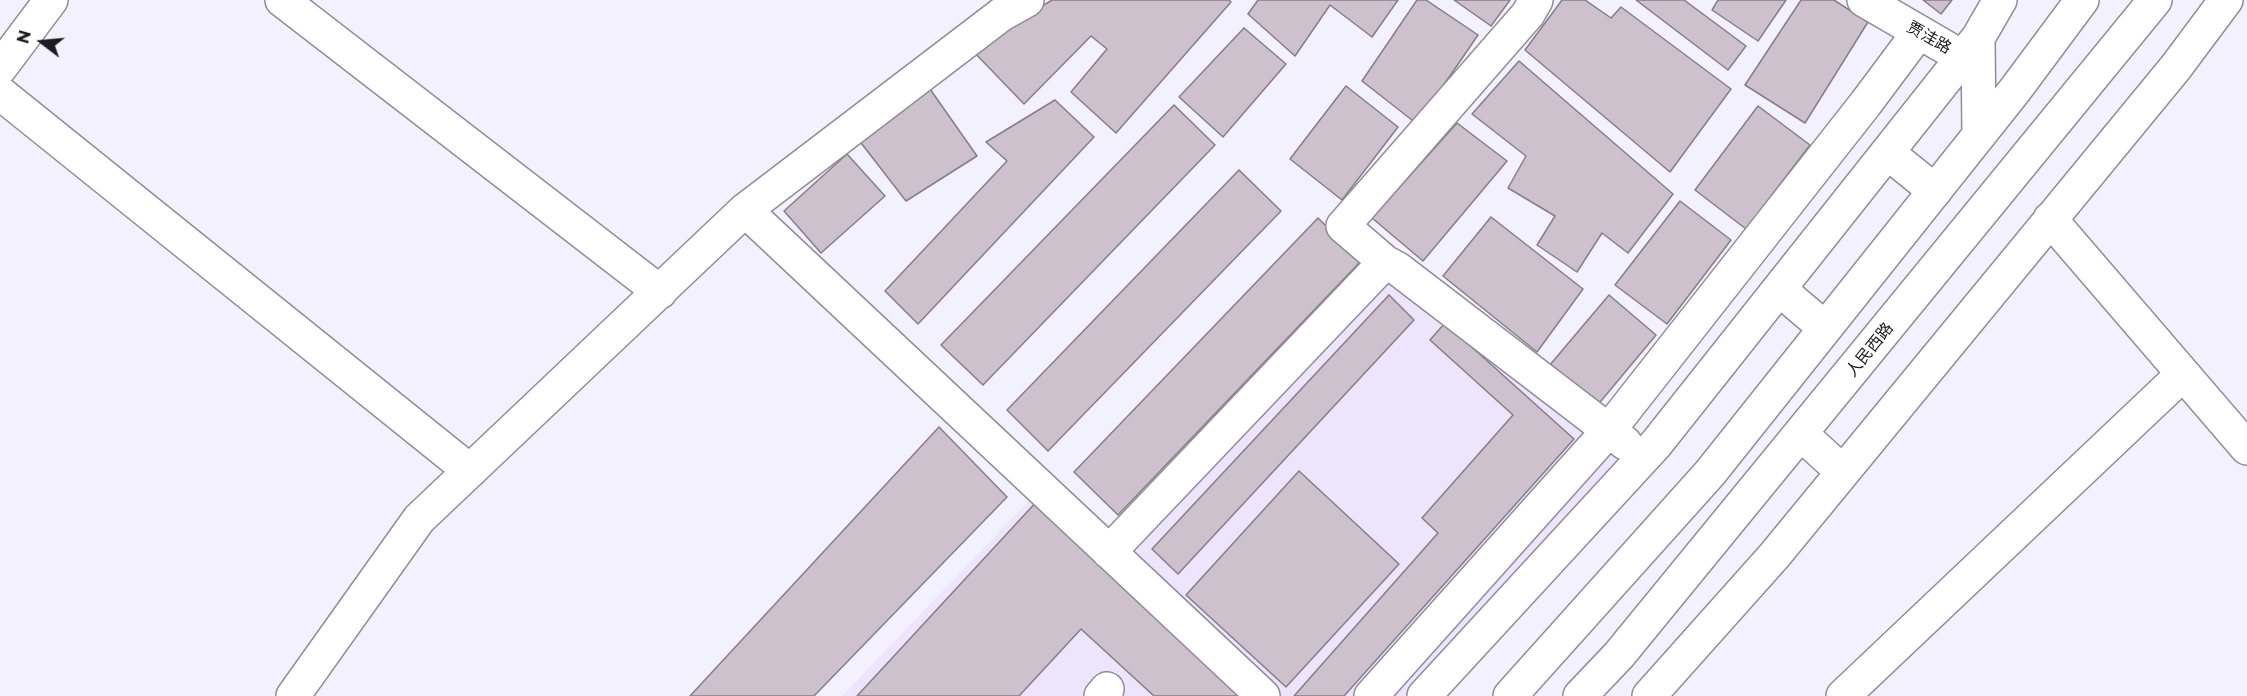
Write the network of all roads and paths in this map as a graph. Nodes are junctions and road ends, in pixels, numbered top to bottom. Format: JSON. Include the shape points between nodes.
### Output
{"nodes":[{"id":1,"x":51,"y":0,"type":"edge"},
{"id":2,"x":282,"y":0,"type":"edge"},
{"id":3,"x":1027,"y":0,"type":"edge"},
{"id":4,"x":1536,"y":0,"type":"edge"},
{"id":5,"x":1864,"y":0,"type":"edge"},
{"id":6,"x":2000,"y":0,"type":"edge"},
{"id":7,"x":2082,"y":0,"type":"edge"},
{"id":8,"x":2155,"y":0,"type":"edge"},
{"id":9,"x":2226,"y":0,"type":"edge"},
{"id":10,"x":1919,"y":32,"type":"junction"},
{"id":11,"x":1970,"y":48,"type":"junction"},
{"id":12,"x":0,"y":68,"type":"edge"},
{"id":13,"x":0,"y":93,"type":"edge"},
{"id":14,"x":1979,"y":135,"type":"junction"},
{"id":15,"x":1887,"y":153,"type":"junction"},
{"id":16,"x":1935,"y":191,"type":"junction"},
{"id":17,"x":745,"y":210,"type":"junction"},
{"id":18,"x":2050,"y":219,"type":"junction"},
{"id":19,"x":1385,"y":262,"type":"junction"},
{"id":20,"x":1779,"y":289,"type":"junction"},
{"id":21,"x":660,"y":292,"type":"junction"},
{"id":22,"x":1825,"y":328,"type":"junction"},
{"id":23,"x":2183,"y":374,"type":"junction"},
{"id":24,"x":1609,"y":430,"type":"junction"},
{"id":25,"x":1801,"y":434,"type":"junction"},
{"id":26,"x":2247,"y":448,"type":"edge"},
{"id":27,"x":1645,"y":458,"type":"junction"},
{"id":28,"x":470,"y":471,"type":"junction"},
{"id":29,"x":1844,"y":472,"type":"junction"},
{"id":30,"x":1109,"y":552,"type":"junction"},
{"id":31,"x":293,"y":696,"type":"edge"},
{"id":32,"x":1263,"y":696,"type":"edge"},
{"id":33,"x":1371,"y":696,"type":"edge"},
{"id":34,"x":1424,"y":696,"type":"edge"},
{"id":35,"x":1510,"y":696,"type":"edge"},
{"id":36,"x":1580,"y":696,"type":"edge"},
{"id":37,"x":1648,"y":696,"type":"edge"},
{"id":38,"x":1843,"y":696,"type":"edge"}],
"edges":[{"from":1,"to":12,"type":"street"},
{"from":2,"to":21,"type":"street"},
{"from":3,"to":17,"type":"street","via":[[1002,14]]},
{"from":4,"to":19,"type":"street","via":[[1528,14],[1343,226]]},
{"from":5,"to":10,"type":"street","name":"贾洼路"},
{"from":6,"to":11,"type":"street"},
{"from":7,"to":14,"type":"street"},
{"from":8,"to":25,"type":"street","name":"人民西路"},
{"from":9,"to":18,"type":"street"},
{"from":10,"to":11,"type":"street","name":"贾洼路"},
{"from":10,"to":24,"type":"street"},
{"from":11,"to":14,"type":"street"},
{"from":11,"to":15,"type":"street"},
{"from":13,"to":28,"type":"street"},
{"from":14,"to":16,"type":"street"},
{"from":15,"to":16,"type":"street"},
{"from":15,"to":20,"type":"street"},
{"from":16,"to":22,"type":"street"},
{"from":17,"to":21,"type":"street"},
{"from":17,"to":30,"type":"street"},
{"from":18,"to":23,"type":"street"},
{"from":18,"to":29,"type":"street"},
{"from":19,"to":24,"type":"street"},
{"from":19,"to":30,"type":"street"},
{"from":20,"to":22,"type":"street"},
{"from":20,"to":27,"type":"street"},
{"from":21,"to":28,"type":"street"},
{"from":22,"to":35,"type":"street","via":[[1710,472]]},
{"from":23,"to":26,"type":"street"},
{"from":23,"to":38,"type":"street"},
{"from":24,"to":27,"type":"street"},
{"from":24,"to":33,"type":"street"},
{"from":25,"to":29,"type":"street"},
{"from":25,"to":36,"type":"street","name":"人民西路","via":[[1619,655]]},
{"from":27,"to":34,"type":"street"},
{"from":28,"to":31,"type":"street","via":[[419,519]]},
{"from":29,"to":37,"type":"street"},
{"from":30,"to":32,"type":"street"}]}
